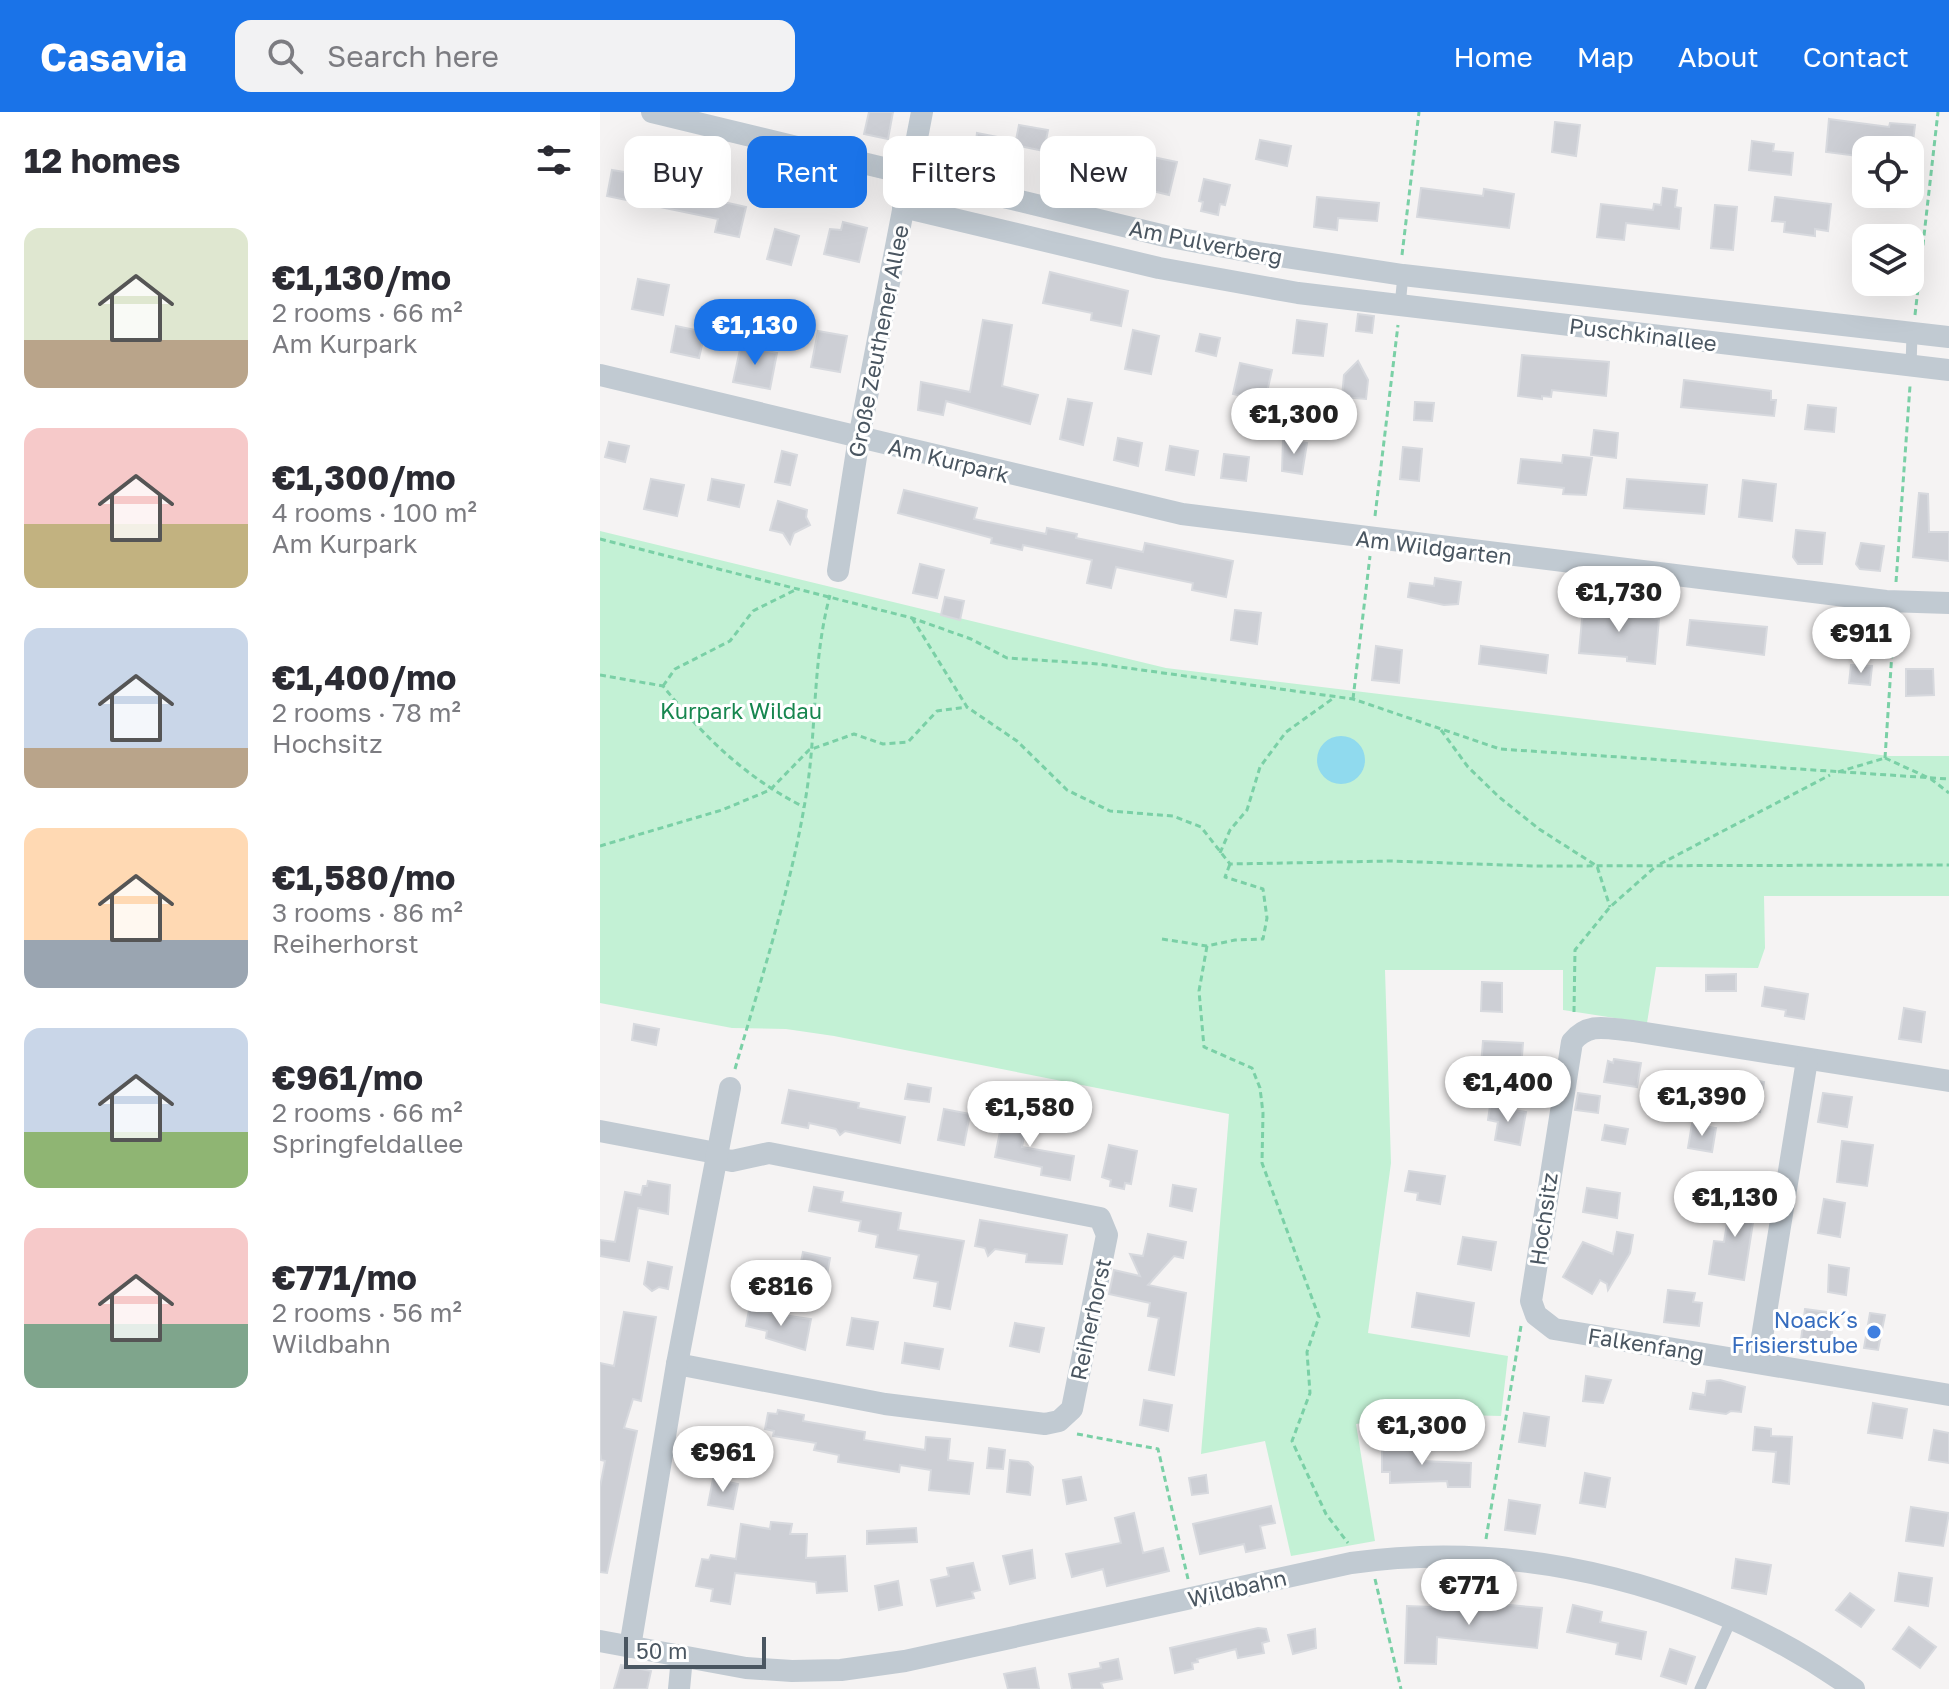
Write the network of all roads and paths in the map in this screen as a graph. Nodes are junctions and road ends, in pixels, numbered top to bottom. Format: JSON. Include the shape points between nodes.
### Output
{"nodes":[{"id":1,"x":652,"y":112,"type":"edge"},
{"id":2,"x":922,"y":112,"type":"edge"},
{"id":3,"x":1419,"y":112,"type":"edge"},
{"id":4,"x":1938,"y":112,"type":"edge"},
{"id":5,"x":917,"y":136,"type":"edge"},
{"id":6,"x":883,"y":168,"type":"edge"},
{"id":7,"x":1024,"y":202,"type":"edge"},
{"id":8,"x":903,"y":208,"type":"edge"},
{"id":9,"x":907,"y":208,"type":"edge"},
{"id":10,"x":1341,"y":266,"type":"joint"},
{"id":11,"x":1401,"y":275,"type":"junction"},
{"id":12,"x":1337,"y":298,"type":"joint"},
{"id":13,"x":1400,"y":306,"type":"junction"},
{"id":14,"x":1912,"y":334,"type":"junction"},
{"id":15,"x":1949,"y":337,"type":"edge"},
{"id":16,"x":1911,"y":367,"type":"junction"},
{"id":17,"x":1949,"y":370,"type":"edge"},
{"id":18,"x":600,"y":375,"type":"edge"},
{"id":19,"x":859,"y":438,"type":"junction"},
{"id":20,"x":1300,"y":531,"type":"joint"},
{"id":21,"x":600,"y":539,"type":"edge"},
{"id":22,"x":1372,"y":540,"type":"junction"},
{"id":23,"x":838,"y":571,"type":"joint"},
{"id":24,"x":796,"y":590,"type":"junction"},
{"id":25,"x":829,"y":597,"type":"junction"},
{"id":26,"x":1895,"y":602,"type":"junction"},
{"id":27,"x":1949,"y":603,"type":"edge"},
{"id":28,"x":912,"y":618,"type":"junction"},
{"id":29,"x":600,"y":675,"type":"edge"},
{"id":30,"x":663,"y":686,"type":"junction"},
{"id":31,"x":1335,"y":697,"type":"junction"},
{"id":32,"x":1353,"y":699,"type":"junction"},
{"id":33,"x":967,"y":707,"type":"junction"},
{"id":34,"x":1439,"y":729,"type":"junction"},
{"id":35,"x":809,"y":750,"type":"junction"},
{"id":36,"x":1885,"y":758,"type":"junction"},
{"id":37,"x":1832,"y":773,"type":"junction"},
{"id":38,"x":1931,"y":779,"type":"junction"},
{"id":39,"x":1949,"y":779,"type":"edge"},
{"id":40,"x":770,"y":790,"type":"junction"},
{"id":41,"x":1949,"y":793,"type":"edge"},
{"id":42,"x":804,"y":807,"type":"junction"},
{"id":43,"x":600,"y":846,"type":"edge"},
{"id":44,"x":1220,"y":854,"type":"junction"},
{"id":45,"x":1230,"y":864,"type":"junction"},
{"id":46,"x":1949,"y":865,"type":"edge"},
{"id":47,"x":1597,"y":866,"type":"junction"},
{"id":48,"x":1656,"y":866,"type":"junction"},
{"id":49,"x":1610,"y":907,"type":"junction"},
{"id":50,"x":1162,"y":939,"type":"dead end"},
{"id":51,"x":1207,"y":946,"type":"junction"},
{"id":52,"x":1577,"y":1026,"type":"junction"},
{"id":53,"x":1807,"y":1060,"type":"junction"},
{"id":54,"x":1949,"y":1081,"type":"edge"},
{"id":55,"x":730,"y":1088,"type":"joint"},
{"id":56,"x":600,"y":1131,"type":"edge"},
{"id":57,"x":716,"y":1156,"type":"junction"},
{"id":58,"x":1536,"y":1315,"type":"junction"},
{"id":59,"x":1758,"y":1362,"type":"junction"},
{"id":60,"x":677,"y":1364,"type":"junction"},
{"id":61,"x":1949,"y":1395,"type":"edge"},
{"id":62,"x":1078,"y":1434,"type":"dead end"},
{"id":63,"x":1485,"y":1547,"type":"dead end"},
{"id":64,"x":1362,"y":1561,"type":"junction"},
{"id":65,"x":1192,"y":1598,"type":"junction"},
{"id":66,"x":1732,"y":1618,"type":"junction"},
{"id":67,"x":600,"y":1641,"type":"edge"},
{"id":68,"x":630,"y":1647,"type":"junction"},
{"id":69,"x":682,"y":1657,"type":"junction"},
{"id":70,"x":792,"y":1680,"type":"edge"},
{"id":71,"x":679,"y":1689,"type":"edge"},
{"id":72,"x":1401,"y":1689,"type":"edge"},
{"id":73,"x":1700,"y":1689,"type":"edge"},
{"id":74,"x":1854,"y":1689,"type":"edge"}],
"edges":[{"from":1,"to":6,"type":"street","name":"Am Pulverberg"},
{"from":2,"to":5,"type":"street","name":"Große Zeuthener Allee"},
{"from":3,"to":11,"type":"path"},
{"from":4,"to":14,"type":"path"},
{"from":7,"to":10,"type":"street","name":"Am Pulverberg","via":[[1165,236]]},
{"from":8,"to":19,"type":"street","name":"Große Zeuthener Allee"},
{"from":9,"to":12,"type":"street","name":"Am Pulverberg","via":[[1159,268]]},
{"from":10,"to":11,"type":"street","name":"Puschkinallee"},
{"from":11,"to":13,"type":"lane"},
{"from":11,"to":14,"type":"street","name":"Puschkinallee"},
{"from":12,"to":13,"type":"street","name":"Puschkinallee"},
{"from":13,"to":16,"type":"street","name":"Puschkinallee"},
{"from":13,"to":22,"type":"path"},
{"from":14,"to":15,"type":"street","name":"Puschkinallee"},
{"from":14,"to":16,"type":"lane"},
{"from":16,"to":17,"type":"street","name":"Puschkinallee"},
{"from":16,"to":26,"type":"path"},
{"from":18,"to":19,"type":"street","name":"Am Kurpark"},
{"from":19,"to":20,"type":"street","name":"Am Kurpark","via":[[1131,504]]},
{"from":19,"to":23,"type":"street","name":"Große Zeuthener Allee"},
{"from":20,"to":22,"type":"street","name":"Am Wildgarten"},
{"from":21,"to":24,"type":"path"},
{"from":22,"to":26,"type":"street","name":"Am Wildgarten"},
{"from":22,"to":32,"type":"path"},
{"from":23,"to":25,"type":"path"},
{"from":24,"to":25,"type":"path"},
{"from":24,"to":30,"type":"path","via":[[753,611],[730,641],[675,669]]},
{"from":25,"to":28,"type":"path"},
{"from":25,"to":35,"type":"path"},
{"from":26,"to":27,"type":"street","name":"Am Wildgarten"},
{"from":26,"to":36,"type":"path"},
{"from":28,"to":31,"type":"path","via":[[1007,658],[1098,664]]},
{"from":28,"to":33,"type":"path"},
{"from":29,"to":30,"type":"path"},
{"from":30,"to":40,"type":"path","via":[[703,736]]},
{"from":31,"to":32,"type":"path"},
{"from":31,"to":44,"type":"path","via":[[1286,732],[1260,767],[1247,810],[1230,830]]},
{"from":32,"to":34,"type":"path"},
{"from":33,"to":35,"type":"path","via":[[937,711],[908,742],[883,744],[854,734]]},
{"from":33,"to":44,"type":"path","via":[[1017,741],[1067,790],[1110,811],[1173,816],[1201,827]]},
{"from":34,"to":37,"type":"path","via":[[1500,749]]},
{"from":34,"to":47,"type":"path","via":[[1499,797]]},
{"from":35,"to":40,"type":"path"},
{"from":35,"to":42,"type":"path"},
{"from":36,"to":37,"type":"path"},
{"from":36,"to":38,"type":"path"},
{"from":37,"to":38,"type":"path"},
{"from":37,"to":48,"type":"path"},
{"from":38,"to":39,"type":"path"},
{"from":38,"to":41,"type":"path"},
{"from":40,"to":42,"type":"path"},
{"from":40,"to":43,"type":"path"},
{"from":42,"to":55,"type":"path","via":[[788,890]]},
{"from":44,"to":45,"type":"path"},
{"from":45,"to":47,"type":"path"},
{"from":45,"to":51,"type":"path","via":[[1225,877],[1263,889],[1263,939]]},
{"from":46,"to":48,"type":"path"},
{"from":47,"to":48,"type":"path"},
{"from":47,"to":49,"type":"path"},
{"from":48,"to":49,"type":"path"},
{"from":49,"to":52,"type":"path","via":[[1575,950]]},
{"from":50,"to":51,"type":"path"},
{"from":51,"to":64,"type":"path","via":[[1199,991],[1204,1047],[1252,1068],[1263,1113],[1262,1163],[1319,1317],[1307,1352],[1310,1393],[1292,1441],[1326,1514]]},
{"from":52,"to":53,"type":"street"},
{"from":52,"to":58,"type":"street","name":"Hochsitz","via":[[1531,1301]]},
{"from":53,"to":54,"type":"street"},
{"from":53,"to":59,"type":"street"},
{"from":55,"to":57,"type":"street"},
{"from":56,"to":57,"type":"street"},
{"from":57,"to":60,"type":"street"},
{"from":57,"to":60,"type":"street","name":"Reiherhorst","via":[[732,1161],[769,1153],[1100,1218],[1107,1235],[1100,1278],[1072,1409],[1059,1421],[1045,1424],[885,1404]]},
{"from":58,"to":59,"type":"street","name":"Falkenfang","via":[[1554,1329]]},
{"from":58,"to":63,"type":"path","via":[[1520,1327]]},
{"from":59,"to":61,"type":"street","name":"Falkenfang"},
{"from":60,"to":68,"type":"street"},
{"from":62,"to":65,"type":"path","via":[[1158,1449]]},
{"from":64,"to":65,"type":"street","name":"Wildbahn"},
{"from":64,"to":66,"type":"street","name":"Wildbahn","via":[[1458,1558],[1554,1566],[1656,1591]]},
{"from":64,"to":72,"type":"path"},
{"from":65,"to":70,"type":"street","name":"Wildbahn","via":[[905,1661]]},
{"from":66,"to":73,"type":"lane"},
{"from":66,"to":74,"type":"street","name":"Wildbahn","via":[[1783,1643]]},
{"from":67,"to":68,"type":"street","name":"Wildbahn"},
{"from":68,"to":69,"type":"street","name":"Wildbahn"},
{"from":69,"to":70,"type":"street","name":"Wildbahn"},
{"from":69,"to":71,"type":"street"}]}
